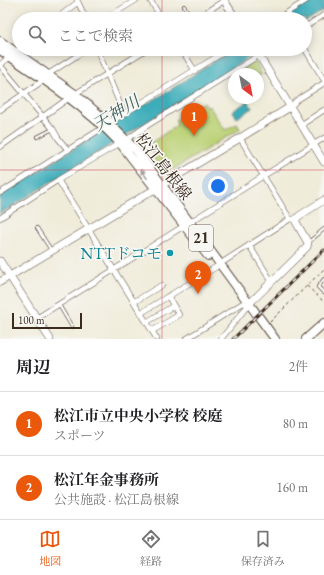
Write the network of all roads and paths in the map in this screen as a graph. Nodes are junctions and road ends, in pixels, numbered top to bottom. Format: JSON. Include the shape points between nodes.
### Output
{"nodes":[{"id":1,"x":136,"y":0,"type":"edge"},
{"id":2,"x":150,"y":0,"type":"edge"},
{"id":3,"x":224,"y":0,"type":"edge"},
{"id":4,"x":307,"y":0,"type":"edge"},
{"id":5,"x":77,"y":1,"type":"edge"},
{"id":6,"x":184,"y":6,"type":"dead end"},
{"id":7,"x":64,"y":12,"type":"edge"},
{"id":8,"x":82,"y":12,"type":"edge"},
{"id":9,"x":116,"y":12,"type":"edge"},
{"id":10,"x":158,"y":12,"type":"edge"},
{"id":11,"x":189,"y":12,"type":"edge"},
{"id":12,"x":205,"y":12,"type":"edge"},
{"id":13,"x":232,"y":12,"type":"edge"},
{"id":14,"x":288,"y":12,"type":"edge"},
{"id":15,"x":324,"y":14,"type":"edge"},
{"id":16,"x":312,"y":22,"type":"edge"},
{"id":17,"x":0,"y":42,"type":"edge"},
{"id":18,"x":0,"y":50,"type":"edge"},
{"id":19,"x":12,"y":51,"type":"edge"},
{"id":20,"x":12,"y":52,"type":"edge"},
{"id":21,"x":12,"y":55,"type":"edge"},
{"id":22,"x":19,"y":56,"type":"edge"},
{"id":23,"x":77,"y":56,"type":"edge"},
{"id":24,"x":100,"y":56,"type":"edge"},
{"id":25,"x":136,"y":56,"type":"edge"},
{"id":26,"x":185,"y":56,"type":"edge"},
{"id":27,"x":218,"y":56,"type":"edge"},
{"id":28,"x":252,"y":56,"type":"edge"},
{"id":29,"x":259,"y":56,"type":"edge"},
{"id":30,"x":309,"y":56,"type":"edge"},
{"id":31,"x":0,"y":65,"type":"edge"},
{"id":32,"x":195,"y":71,"type":"junction"},
{"id":33,"x":106,"y":74,"type":"junction"},
{"id":34,"x":46,"y":77,"type":"junction"},
{"id":35,"x":324,"y":81,"type":"edge"},
{"id":36,"x":24,"y":94,"type":"junction"},
{"id":37,"x":72,"y":96,"type":"junction"},
{"id":38,"x":290,"y":107,"type":"junction"},
{"id":39,"x":0,"y":110,"type":"edge"},
{"id":40,"x":324,"y":110,"type":"edge"},
{"id":41,"x":124,"y":114,"type":"junction"},
{"id":42,"x":43,"y":116,"type":"junction"},
{"id":43,"x":107,"y":125,"type":"junction"},
{"id":44,"x":301,"y":125,"type":"junction"},
{"id":45,"x":53,"y":129,"type":"junction"},
{"id":46,"x":37,"y":137,"type":"dead end"},
{"id":47,"x":240,"y":138,"type":"junction"},
{"id":48,"x":324,"y":138,"type":"edge"},
{"id":49,"x":123,"y":141,"type":"junction"},
{"id":50,"x":313,"y":145,"type":"junction"},
{"id":51,"x":0,"y":147,"type":"edge"},
{"id":52,"x":68,"y":150,"type":"junction"},
{"id":53,"x":324,"y":162,"type":"edge"},
{"id":54,"x":264,"y":176,"type":"junction"},
{"id":55,"x":58,"y":180,"type":"junction"},
{"id":56,"x":158,"y":187,"type":"junction"},
{"id":57,"x":0,"y":193,"type":"edge"},
{"id":58,"x":324,"y":200,"type":"edge"},
{"id":59,"x":0,"y":218,"type":"edge"},
{"id":60,"x":293,"y":219,"type":"junction"},
{"id":61,"x":188,"y":224,"type":"junction"},
{"id":62,"x":37,"y":228,"type":"dead end"},
{"id":63,"x":88,"y":229,"type":"junction"},
{"id":64,"x":324,"y":229,"type":"edge"},
{"id":65,"x":308,"y":243,"type":"junction"},
{"id":66,"x":249,"y":245,"type":"junction"},
{"id":67,"x":52,"y":251,"type":"junction"},
{"id":68,"x":0,"y":261,"type":"edge"},
{"id":69,"x":218,"y":265,"type":"junction"},
{"id":70,"x":114,"y":270,"type":"junction"},
{"id":71,"x":324,"y":270,"type":"edge"},
{"id":72,"x":10,"y":276,"type":"junction"},
{"id":73,"x":324,"y":279,"type":"edge"},
{"id":74,"x":0,"y":282,"type":"edge"},
{"id":75,"x":272,"y":282,"type":"junction"},
{"id":76,"x":162,"y":285,"type":"dead end"},
{"id":77,"x":307,"y":286,"type":"junction"},
{"id":78,"x":324,"y":293,"type":"edge"},
{"id":79,"x":168,"y":296,"type":"junction"},
{"id":80,"x":134,"y":302,"type":"junction"},
{"id":81,"x":324,"y":302,"type":"edge"},
{"id":82,"x":59,"y":304,"type":"junction"},
{"id":83,"x":246,"y":305,"type":"junction"},
{"id":84,"x":173,"y":306,"type":"junction"},
{"id":85,"x":141,"y":313,"type":"junction"},
{"id":86,"x":37,"y":318,"type":"junction"},
{"id":87,"x":147,"y":322,"type":"junction"},
{"id":88,"x":269,"y":323,"type":"dead end"},
{"id":89,"x":324,"y":323,"type":"edge"},
{"id":90,"x":72,"y":326,"type":"dead end"},
{"id":91,"x":152,"y":331,"type":"junction"},
{"id":92,"x":324,"y":331,"type":"edge"},
{"id":93,"x":50,"y":339,"type":"edge"},
{"id":94,"x":157,"y":339,"type":"edge"},
{"id":95,"x":186,"y":339,"type":"edge"},
{"id":96,"x":221,"y":339,"type":"edge"},
{"id":97,"x":269,"y":339,"type":"edge"},
{"id":98,"x":275,"y":339,"type":"edge"},
{"id":99,"x":306,"y":339,"type":"edge"},
{"id":100,"x":314,"y":339,"type":"edge"}],
"edges":[{"from":1,"to":9,"type":"street"},
{"from":2,"to":10,"type":"street"},
{"from":3,"to":12,"type":"street"},
{"from":3,"to":13,"type":"street"},
{"from":4,"to":14,"type":"street"},
{"from":5,"to":7,"type":"street"},
{"from":5,"to":8,"type":"street"},
{"from":6,"to":11,"type":"lane"},
{"from":15,"to":16,"type":"street"},
{"from":17,"to":19,"type":"main road","name":"松江島根線","number":"21"},
{"from":18,"to":20,"type":"main road","name":"松江島根線","number":"21"},
{"from":21,"to":31,"type":"street"},
{"from":22,"to":34,"type":"main road","name":"松江島根線","number":"21"},
{"from":23,"to":34,"type":"street"},
{"from":24,"to":33,"type":"street"},
{"from":25,"to":33,"type":"street"},
{"from":26,"to":32,"type":"street"},
{"from":27,"to":32,"type":"street"},
{"from":28,"to":49,"type":"street"},
{"from":29,"to":38,"type":"street"},
{"from":30,"to":35,"type":"street"},
{"from":31,"to":36,"type":"street"},
{"from":32,"to":41,"type":"street"},
{"from":33,"to":37,"type":"street"},
{"from":33,"to":41,"type":"street"},
{"from":34,"to":36,"type":"street"},
{"from":34,"to":37,"type":"main road","name":"松江島根線","number":"21"},
{"from":35,"to":38,"type":"street"},
{"from":36,"to":39,"type":"street"},
{"from":36,"to":42,"type":"street"},
{"from":37,"to":42,"type":"street"},
{"from":37,"to":43,"type":"main road","name":"松江島根線","number":"21"},
{"from":38,"to":44,"type":"street"},
{"from":38,"to":47,"type":"street"},
{"from":40,"to":44,"type":"street"},
{"from":41,"to":43,"type":"street"},
{"from":42,"to":45,"type":"street"},
{"from":42,"to":51,"type":"street"},
{"from":43,"to":49,"type":"main road","name":"松江島根線","number":"21"},
{"from":43,"to":52,"type":"street"},
{"from":44,"to":50,"type":"street"},
{"from":45,"to":46,"type":"lane"},
{"from":45,"to":52,"type":"street"},
{"from":47,"to":54,"type":"street"},
{"from":47,"to":56,"type":"street"},
{"from":48,"to":50,"type":"street"},
{"from":49,"to":55,"type":"street"},
{"from":49,"to":56,"type":"main road","name":"松江島根線","number":"21","via":[[136,150]]},
{"from":50,"to":53,"type":"street"},
{"from":50,"to":54,"type":"street"},
{"from":52,"to":57,"type":"street"},
{"from":54,"to":60,"type":"street"},
{"from":54,"to":61,"type":"street"},
{"from":55,"to":59,"type":"street"},
{"from":55,"to":63,"type":"street"},
{"from":56,"to":61,"type":"main road","name":"松江島根線","number":"21"},
{"from":56,"to":63,"type":"street"},
{"from":58,"to":60,"type":"street"},
{"from":60,"to":65,"type":"street"},
{"from":60,"to":66,"type":"street"},
{"from":61,"to":69,"type":"main road","name":"松江島根線","number":"21"},
{"from":61,"to":70,"type":"street"},
{"from":62,"to":67,"type":"lane"},
{"from":63,"to":67,"type":"street"},
{"from":63,"to":70,"type":"street"},
{"from":64,"to":65,"type":"lane"},
{"from":65,"to":75,"type":"street"},
{"from":66,"to":69,"type":"street"},
{"from":66,"to":75,"type":"street"},
{"from":67,"to":72,"type":"street"},
{"from":68,"to":72,"type":"street"},
{"from":69,"to":79,"type":"street"},
{"from":69,"to":83,"type":"main road","name":"松江島根線","number":"21"},
{"from":70,"to":80,"type":"street"},
{"from":70,"to":82,"type":"street"},
{"from":71,"to":77,"type":"path"},
{"from":72,"to":74,"type":"street"},
{"from":72,"to":86,"type":"street"},
{"from":73,"to":78,"type":"lane","via":[[318,286]]},
{"from":75,"to":83,"type":"street"},
{"from":76,"to":80,"type":"street"},
{"from":77,"to":81,"type":"path"},
{"from":77,"to":88,"type":"path"},
{"from":79,"to":84,"type":"street"},
{"from":79,"to":85,"type":"street"},
{"from":80,"to":85,"type":"street"},
{"from":82,"to":86,"type":"street"},
{"from":82,"to":90,"type":"lane"},
{"from":83,"to":95,"type":"street"},
{"from":83,"to":96,"type":"street"},
{"from":83,"to":97,"type":"main road","name":"松江島根線","number":"21"},
{"from":83,"to":98,"type":"main road","name":"松江島根線","number":"21"},
{"from":84,"to":87,"type":"street"},
{"from":84,"to":91,"type":"street","via":[[179,315]]},
{"from":85,"to":87,"type":"street"},
{"from":86,"to":93,"type":"street"},
{"from":87,"to":91,"type":"street"},
{"from":89,"to":99,"type":"main road"},
{"from":91,"to":94,"type":"street"},
{"from":92,"to":100,"type":"main road"}]}
